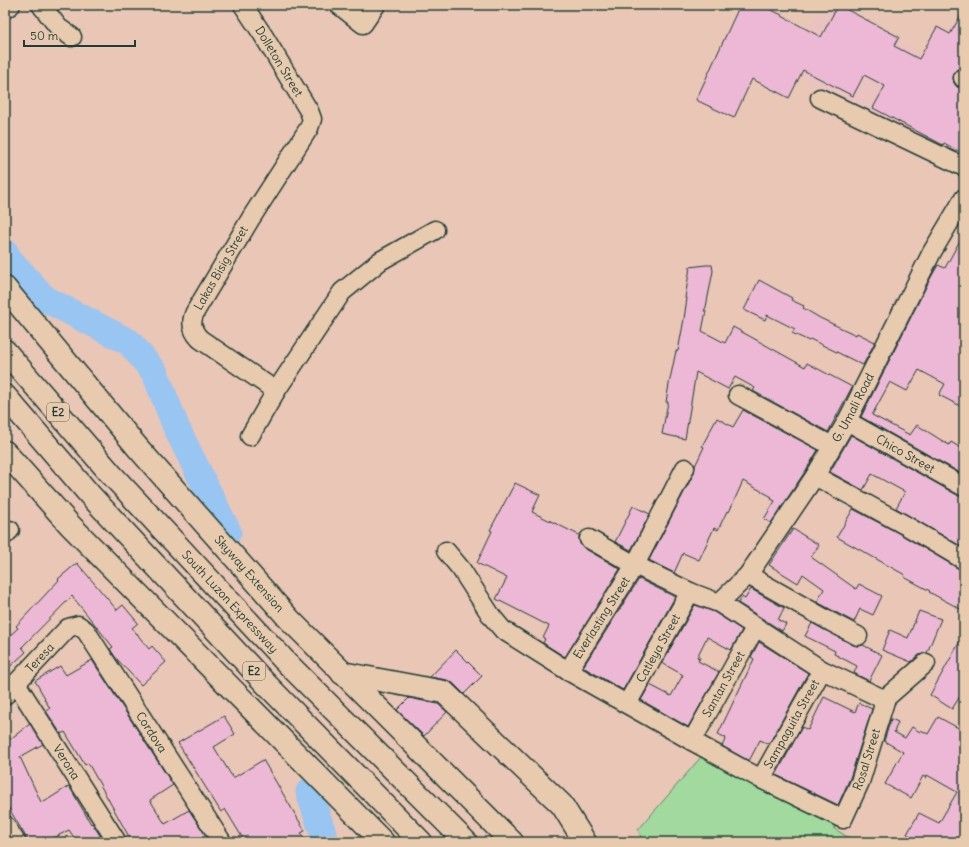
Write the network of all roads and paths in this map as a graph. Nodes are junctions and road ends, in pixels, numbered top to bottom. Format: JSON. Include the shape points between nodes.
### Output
{"nodes":[{"id":1,"x":11,"y":5,"type":"edge"},
{"id":2,"x":41,"y":5,"type":"edge"},
{"id":3,"x":243,"y":5,"type":"edge"},
{"id":4,"x":339,"y":5,"type":"edge"},
{"id":5,"x":376,"y":5,"type":"edge"},
{"id":6,"x":5,"y":9,"type":"edge"},
{"id":7,"x":72,"y":37,"type":"dead end"},
{"id":8,"x":820,"y":98,"type":"dead end"},
{"id":9,"x":312,"y":119,"type":"joint"},
{"id":10,"x":964,"y":167,"type":"edge"},
{"id":11,"x":964,"y":198,"type":"edge"},
{"id":12,"x":435,"y":230,"type":"dead end"},
{"id":13,"x":5,"y":288,"type":"edge"},
{"id":14,"x":5,"y":351,"type":"edge"},
{"id":15,"x":276,"y":391,"type":"junction"},
{"id":16,"x":738,"y":395,"type":"dead end"},
{"id":17,"x":5,"y":396,"type":"edge"},
{"id":18,"x":847,"y":421,"type":"junction"},
{"id":19,"x":250,"y":436,"type":"dead end"},
{"id":20,"x":832,"y":446,"type":"junction"},
{"id":21,"x":5,"y":452,"type":"edge"},
{"id":22,"x":685,"y":468,"type":"dead end"},
{"id":23,"x":815,"y":476,"type":"junction"},
{"id":24,"x":964,"y":488,"type":"edge"},
{"id":25,"x":589,"y":540,"type":"dead end"},
{"id":26,"x":446,"y":551,"type":"dead end"},
{"id":27,"x":964,"y":560,"type":"edge"},
{"id":28,"x":635,"y":565,"type":"junction"},
{"id":29,"x":748,"y":575,"type":"junction"},
{"id":30,"x":690,"y":592,"type":"junction"},
{"id":31,"x":719,"y":603,"type":"junction"},
{"id":32,"x":78,"y":625,"type":"joint"},
{"id":33,"x":755,"y":628,"type":"junction"},
{"id":34,"x":858,"y":636,"type":"dead end"},
{"id":35,"x":926,"y":663,"type":"dead end"},
{"id":36,"x":822,"y":670,"type":"junction"},
{"id":37,"x":568,"y":671,"type":"junction"},
{"id":38,"x":342,"y":673,"type":"junction"},
{"id":39,"x":11,"y":689,"type":"edge"},
{"id":40,"x":886,"y":698,"type":"junction"},
{"id":41,"x":627,"y":704,"type":"junction"},
{"id":42,"x":692,"y":741,"type":"junction"},
{"id":43,"x":761,"y":779,"type":"junction"},
{"id":44,"x":5,"y":825,"type":"edge"},
{"id":45,"x":115,"y":841,"type":"edge"},
{"id":46,"x":16,"y":842,"type":"edge"},
{"id":47,"x":222,"y":842,"type":"edge"},
{"id":48,"x":382,"y":842,"type":"edge"},
{"id":49,"x":422,"y":842,"type":"edge"},
{"id":50,"x":466,"y":842,"type":"edge"},
{"id":51,"x":512,"y":842,"type":"edge"},
{"id":52,"x":585,"y":842,"type":"edge"}],
"edges":[{"from":1,"to":6,"type":"street"},
{"from":2,"to":7,"type":"street","via":[[59,28]]},
{"from":3,"to":9,"type":"street","name":"Dolleton Street"},
{"from":4,"to":5,"type":"street","via":[[363,24]]},
{"from":8,"to":10,"type":"street"},
{"from":9,"to":15,"type":"street","name":"Lakas Bisig Street","via":[[309,128],[251,218],[192,318],[192,327],[200,340]]},
{"from":11,"to":18,"type":"street","name":"G. Umali Road","via":[[932,252]]},
{"from":12,"to":15,"type":"street","via":[[380,261],[342,292]]},
{"from":13,"to":38,"type":"highway","name":"Skyway Extension","via":[[138,448],[285,614]]},
{"from":14,"to":50,"type":"highway","name":"South Luzon Expressway","number":"E2","via":[[111,474],[279,654]]},
{"from":15,"to":19,"type":"street"},
{"from":16,"to":20,"type":"street"},
{"from":17,"to":49,"type":"highway","number":"E2","via":[[90,495],[262,679]]},
{"from":18,"to":20,"type":"street","name":"G. Umali Road"},
{"from":18,"to":24,"type":"street","name":"Chico Street"},
{"from":20,"to":23,"type":"street","name":"G. Umali Road"},
{"from":21,"to":48,"type":"highway","number":"E2","via":[[70,525]]},
{"from":22,"to":28,"type":"street","name":"Everlasting Street"},
{"from":23,"to":27,"type":"street","via":[[906,525]]},
{"from":23,"to":29,"type":"street","name":"G. Umali Road"},
{"from":25,"to":28,"type":"street"},
{"from":26,"to":37,"type":"street","via":[[461,568],[503,630]]},
{"from":28,"to":30,"type":"street"},
{"from":28,"to":37,"type":"street","name":"Everlasting Street"},
{"from":29,"to":31,"type":"street","name":"G. Umali Road"},
{"from":29,"to":34,"type":"street"},
{"from":30,"to":31,"type":"street"},
{"from":30,"to":41,"type":"street","name":"Catleya Street"},
{"from":31,"to":33,"type":"street"},
{"from":32,"to":39,"type":"street","name":"Teresa","via":[[68,628]]},
{"from":32,"to":47,"type":"street","name":"Cordova","via":[[86,631]]},
{"from":33,"to":36,"type":"street"},
{"from":33,"to":42,"type":"street","name":"Santan Street"},
{"from":35,"to":40,"type":"street"},
{"from":36,"to":40,"type":"street","via":[[872,695]]},
{"from":36,"to":43,"type":"street","name":"Sampaguita Street"},
{"from":37,"to":41,"type":"street"},
{"from":38,"to":51,"type":"highway","name":"Skyway Extension"},
{"from":38,"to":52,"type":"highway","via":[[444,692],[562,805]]},
{"from":39,"to":45,"type":"street","name":"Verona"},
{"from":40,"to":43,"type":"street","name":"Rosal Street","via":[[860,782],[843,819]]},
{"from":41,"to":42,"type":"street"},
{"from":42,"to":43,"type":"street"},
{"from":44,"to":46,"type":"street"}]}
